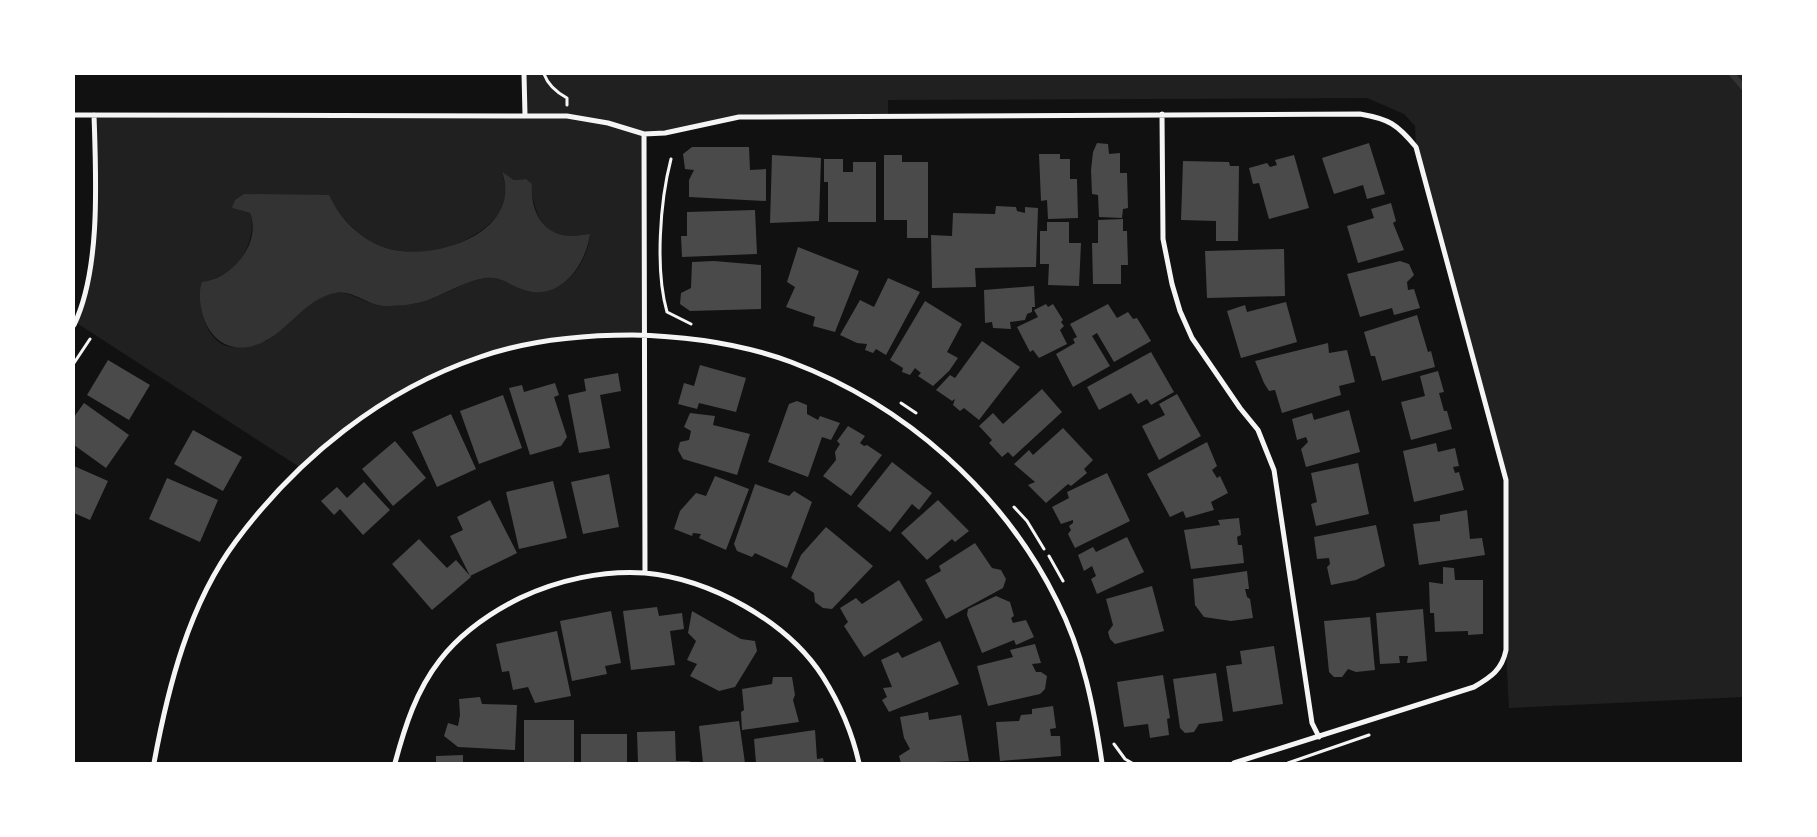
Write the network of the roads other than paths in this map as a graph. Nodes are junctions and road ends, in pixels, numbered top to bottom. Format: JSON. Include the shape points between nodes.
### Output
{"nodes":[{"id":1,"x":524,"y":74,"type":"edge"},
{"id":2,"x":1162,"y":114,"type":"junction"},
{"id":3,"x":74,"y":115,"type":"edge"},
{"id":4,"x":94,"y":115,"type":"junction"},
{"id":5,"x":525,"y":115,"type":"junction"},
{"id":6,"x":644,"y":134,"type":"junction"},
{"id":7,"x":74,"y":325,"type":"edge"},
{"id":8,"x":645,"y":336,"type":"junction"},
{"id":9,"x":645,"y":573,"type":"junction"},
{"id":10,"x":1319,"y":737,"type":"junction"},
{"id":11,"x":154,"y":763,"type":"edge"},
{"id":12,"x":396,"y":763,"type":"edge"},
{"id":13,"x":859,"y":763,"type":"edge"},
{"id":14,"x":1102,"y":763,"type":"edge"},
{"id":15,"x":1234,"y":763,"type":"edge"}],
"edges":[{"from":1,"to":5,"type":"street"},
{"from":2,"to":6,"type":"street","via":[[739,117],[665,133]]},
{"from":2,"to":10,"type":"street","via":[[1163,239],[1172,284],[1192,338],[1258,430],[1274,470],[1312,723]]},
{"from":2,"to":10,"type":"street","via":[[1360,114],[1384,118],[1400,127],[1416,147],[1506,480],[1504,663],[1492,677],[1474,687]]},
{"from":3,"to":4,"type":"street"},
{"from":4,"to":5,"type":"street"},
{"from":4,"to":7,"type":"street","via":[[93,236],[81,311]]},
{"from":5,"to":6,"type":"street","via":[[567,116],[608,123]]},
{"from":6,"to":8,"type":"street"},
{"from":8,"to":9,"type":"street"},
{"from":8,"to":11,"type":"street","via":[[554,338],[481,356],[417,383],[335,437],[260,512],[219,568],[202,600],[177,666]]},
{"from":8,"to":14,"type":"street","via":[[714,343],[789,361],[892,414],[955,463],[1016,534],[1057,600],[1090,693]]},
{"from":9,"to":12,"type":"street","via":[[570,579],[534,592],[488,616],[440,660],[420,690],[404,726]]},
{"from":9,"to":13,"type":"street","via":[[703,587],[735,600],[763,616],[784,634],[805,653],[838,702]]},
{"from":10,"to":15,"type":"street"}]}
